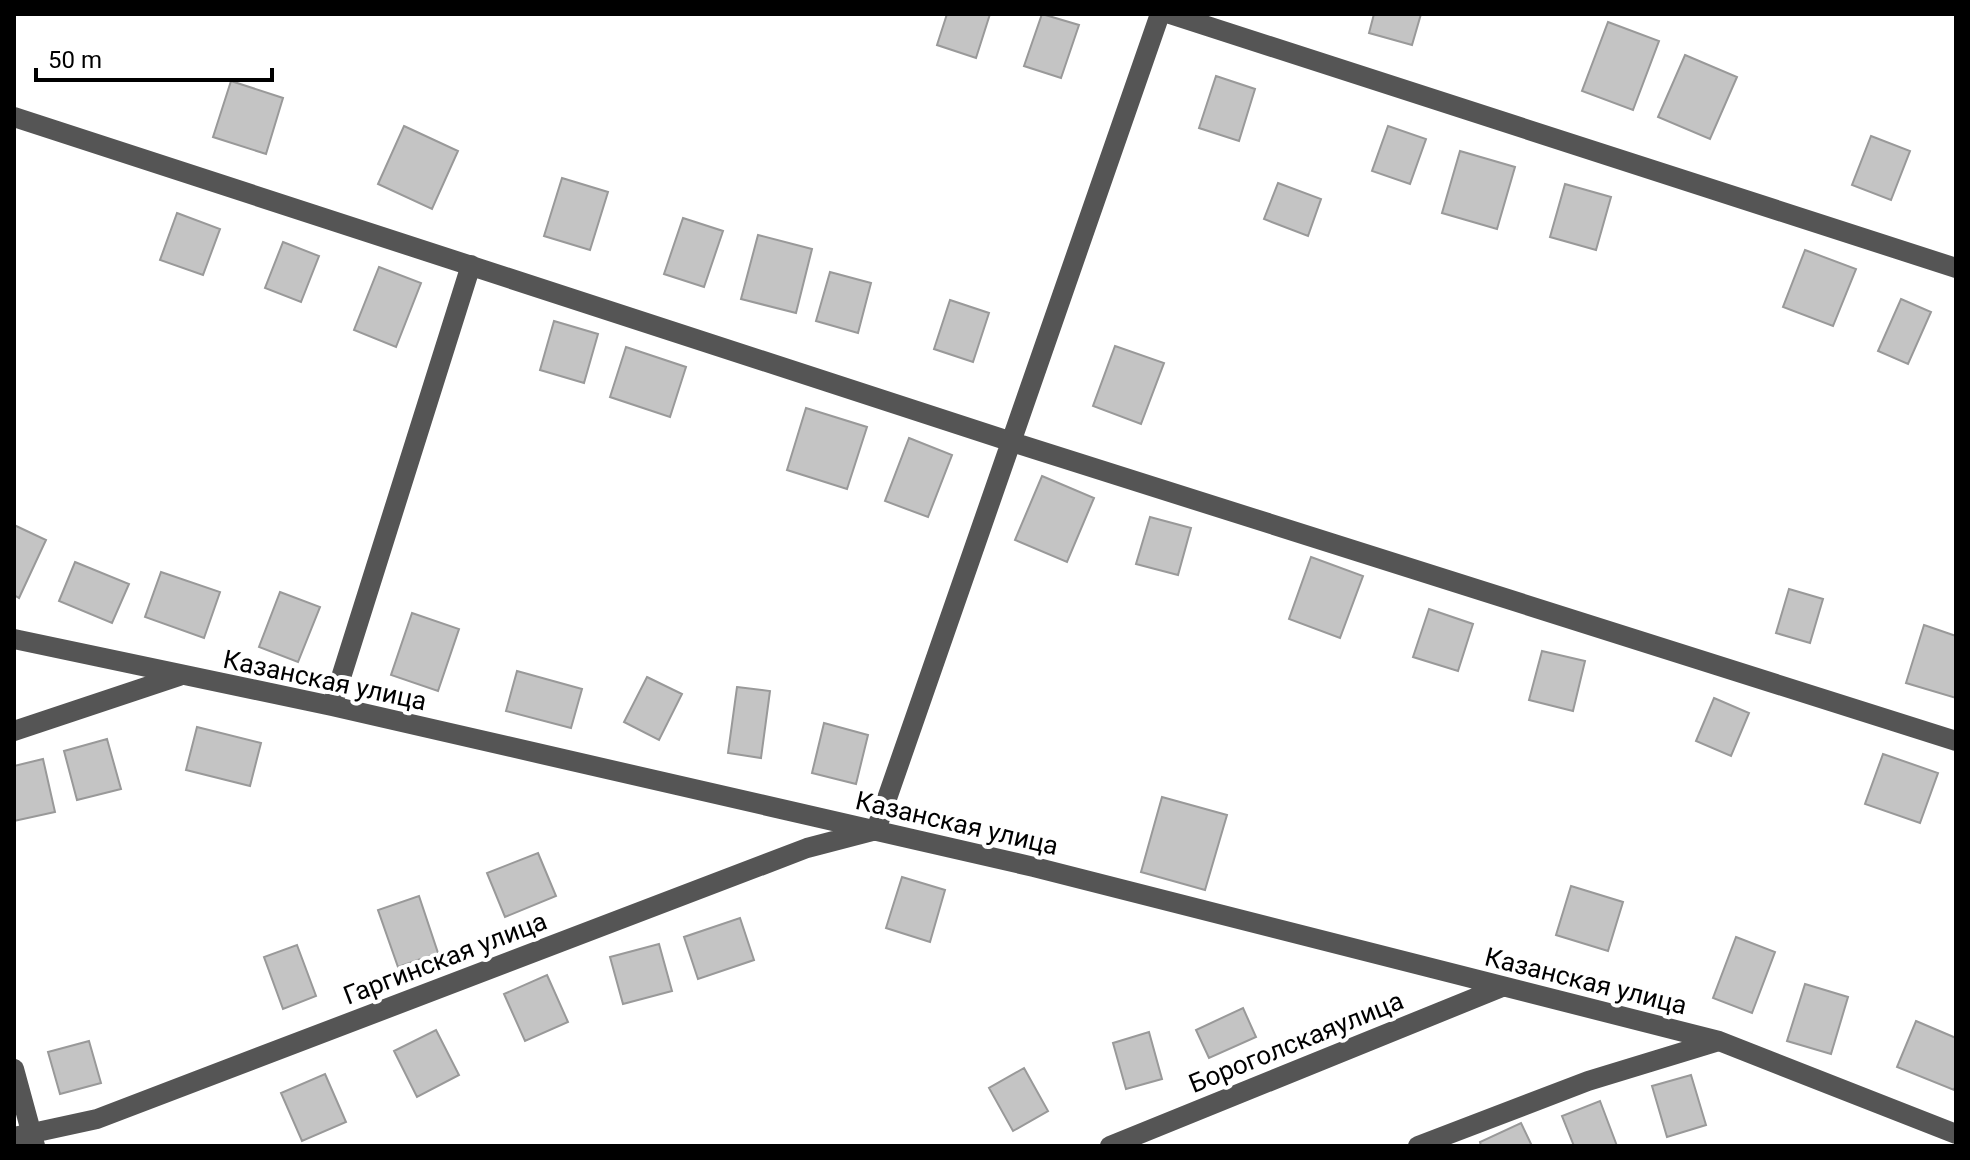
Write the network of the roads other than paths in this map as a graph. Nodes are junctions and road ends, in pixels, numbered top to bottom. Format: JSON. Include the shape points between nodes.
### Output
{"nodes":[{"id":1,"x":1160,"y":14,"type":"edge"},
{"id":2,"x":1170,"y":14,"type":"edge"},
{"id":3,"x":14,"y":117,"type":"edge"},
{"id":4,"x":471,"y":265,"type":"junction"},
{"id":5,"x":1956,"y":268,"type":"edge"},
{"id":6,"x":1012,"y":442,"type":"junction"},
{"id":7,"x":14,"y":639,"type":"edge"},
{"id":8,"x":179,"y":676,"type":"junction"},
{"id":9,"x":332,"y":706,"type":"junction"},
{"id":10,"x":14,"y":731,"type":"edge"},
{"id":11,"x":1956,"y":741,"type":"edge"},
{"id":12,"x":876,"y":830,"type":"junction"},
{"id":13,"x":1502,"y":987,"type":"junction"},
{"id":14,"x":1719,"y":1041,"type":"junction"},
{"id":15,"x":14,"y":1069,"type":"edge"},
{"id":16,"x":1956,"y":1134,"type":"edge"},
{"id":17,"x":27,"y":1139,"type":"edge"},
{"id":18,"x":1110,"y":1146,"type":"edge"},
{"id":19,"x":1418,"y":1146,"type":"edge"}],
"edges":[{"from":1,"to":6,"type":"street"},
{"from":2,"to":5,"type":"street"},
{"from":3,"to":4,"type":"street"},
{"from":4,"to":6,"type":"street"},
{"from":4,"to":9,"type":"street"},
{"from":6,"to":11,"type":"street"},
{"from":6,"to":12,"type":"street"},
{"from":7,"to":8,"type":"street","name":"Казанская улица"},
{"from":8,"to":9,"type":"street","name":"Казанская улица"},
{"from":8,"to":10,"type":"street"},
{"from":9,"to":12,"type":"street","name":"Казанская улица"},
{"from":12,"to":13,"type":"street","name":"Казанская улица"},
{"from":12,"to":17,"type":"street","name":"Гаргинская улица","via":[[807,848],[97,1119]]},
{"from":13,"to":14,"type":"street","name":"Казанская улица"},
{"from":13,"to":18,"type":"street","name":"Бороголскаяулица"},
{"from":14,"to":16,"type":"street","name":"Казанская улица"},
{"from":14,"to":19,"type":"street","name":"Казанская улица","via":[[1588,1081]]},
{"from":15,"to":17,"type":"street"}]}
